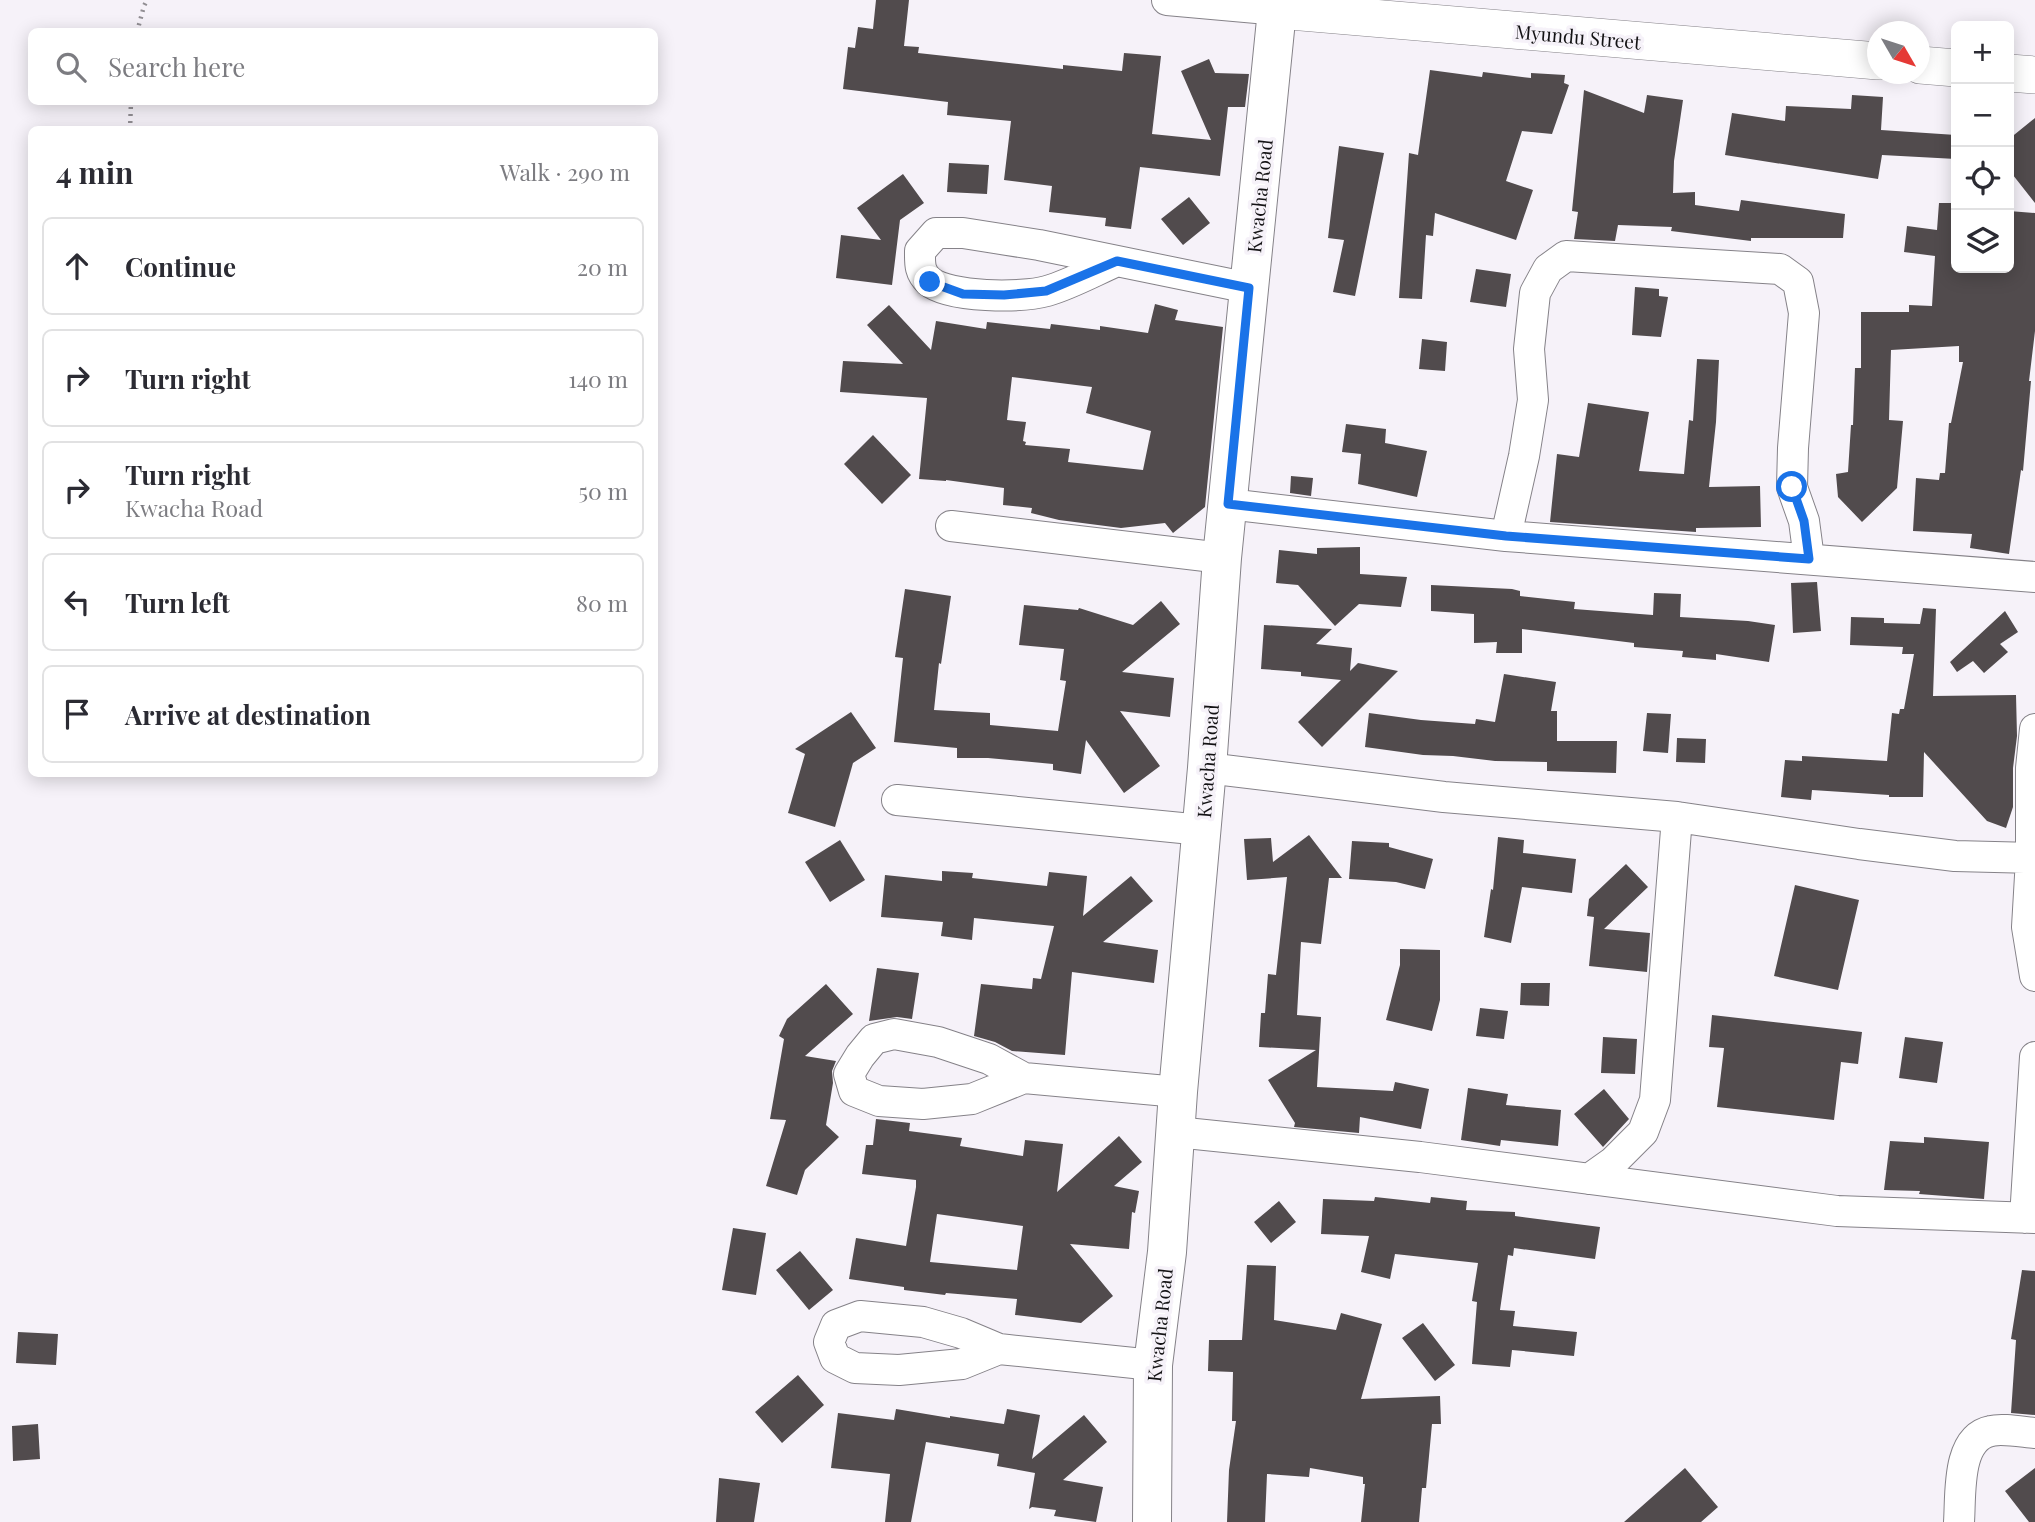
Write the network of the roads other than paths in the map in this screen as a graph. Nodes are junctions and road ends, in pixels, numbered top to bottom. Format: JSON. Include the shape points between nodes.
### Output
{"nodes":[{"id":1,"x":1167,"y":0,"type":"edge"},
{"id":2,"x":1278,"y":5,"type":"edge"},
{"id":3,"x":1867,"y":60,"type":"edge"},
{"id":4,"x":1930,"y":66,"type":"edge"},
{"id":5,"x":1951,"y":68,"type":"edge"},
{"id":6,"x":2014,"y":73,"type":"edge"},
{"id":7,"x":2035,"y":75,"type":"edge"},
{"id":8,"x":1117,"y":261,"type":"junction"},
{"id":9,"x":1249,"y":288,"type":"junction"},
{"id":10,"x":1228,"y":504,"type":"junction"},
{"id":11,"x":951,"y":526,"type":"dead end"},
{"id":12,"x":1506,"y":536,"type":"junction"},
{"id":13,"x":1223,"y":558,"type":"junction"},
{"id":14,"x":1809,"y":559,"type":"junction"},
{"id":15,"x":2035,"y":577,"type":"edge"},
{"id":16,"x":2035,"y":729,"type":"edge"},
{"id":17,"x":1207,"y":768,"type":"junction"},
{"id":18,"x":897,"y":800,"type":"dead end"},
{"id":19,"x":1677,"y":817,"type":"junction"},
{"id":20,"x":1202,"y":830,"type":"junction"},
{"id":21,"x":2033,"y":859,"type":"edge"},
{"id":22,"x":2035,"y":976,"type":"edge"},
{"id":23,"x":2035,"y":1057,"type":"edge"},
{"id":24,"x":1024,"y":1078,"type":"junction"},
{"id":25,"x":1178,"y":1092,"type":"junction"},
{"id":26,"x":1176,"y":1132,"type":"junction"},
{"id":27,"x":1589,"y":1179,"type":"junction"},
{"id":28,"x":2030,"y":1218,"type":"edge"},
{"id":29,"x":999,"y":1349,"type":"junction"},
{"id":30,"x":1153,"y":1365,"type":"junction"},
{"id":31,"x":2035,"y":1433,"type":"edge"},
{"id":32,"x":1152,"y":1522,"type":"edge"},
{"id":33,"x":1959,"y":1522,"type":"edge"}],
"edges":[{"from":1,"to":2,"type":"street"},
{"from":2,"to":3,"type":"street","name":"Myundu Street"},
{"from":2,"to":9,"type":"main road","name":"Kwacha Road"},
{"from":4,"to":5,"type":"street"},
{"from":6,"to":7,"type":"street"},
{"from":8,"to":8,"type":"street","via":[[963,233],[936,233],[920,251],[920,269],[930,282],[963,294],[1046,291]]},
{"from":8,"to":9,"type":"street"},
{"from":9,"to":10,"type":"main road","name":"Kwacha Road"},
{"from":10,"to":12,"type":"street"},
{"from":10,"to":13,"type":"main road","name":"Kwacha Road"},
{"from":11,"to":13,"type":"street"},
{"from":12,"to":14,"type":"street"},
{"from":12,"to":14,"type":"street","via":[[1533,400],[1529,349],[1535,293],[1548,269],[1566,256],[1780,269],[1798,282],[1804,313],[1792,487],[1804,521]]},
{"from":13,"to":17,"type":"main road","name":"Kwacha Road"},
{"from":14,"to":15,"type":"street"},
{"from":16,"to":21,"type":"street"},
{"from":17,"to":19,"type":"street","via":[[1444,797]]},
{"from":17,"to":20,"type":"main road","name":"Kwacha Road"},
{"from":18,"to":20,"type":"street"},
{"from":19,"to":21,"type":"street","via":[[1955,856]]},
{"from":19,"to":27,"type":"street","via":[[1655,1100],[1643,1132]]},
{"from":20,"to":25,"type":"main road","name":"Kwacha Road"},
{"from":21,"to":22,"type":"street","via":[[2027,928]]},
{"from":23,"to":28,"type":"street"},
{"from":24,"to":24,"type":"street","via":[[989,1059],[894,1034],[874,1039],[849,1074],[854,1091],[879,1101],[923,1104],[972,1099]]},
{"from":24,"to":25,"type":"street"},
{"from":25,"to":26,"type":"main road","name":"Kwacha Road"},
{"from":26,"to":27,"type":"street"},
{"from":26,"to":30,"type":"main road","name":"Kwacha Road"},
{"from":27,"to":28,"type":"street","via":[[1837,1211]]},
{"from":29,"to":29,"type":"street","via":[[923,1322],[860,1316],[836,1325],[829,1342],[835,1358],[855,1368],[899,1370],[962,1364]]},
{"from":29,"to":30,"type":"street"},
{"from":30,"to":32,"type":"main road","name":"Kwacha Road"},
{"from":31,"to":33,"type":"street","via":[[1990,1430],[1973,1441],[1962,1464]]}]}
